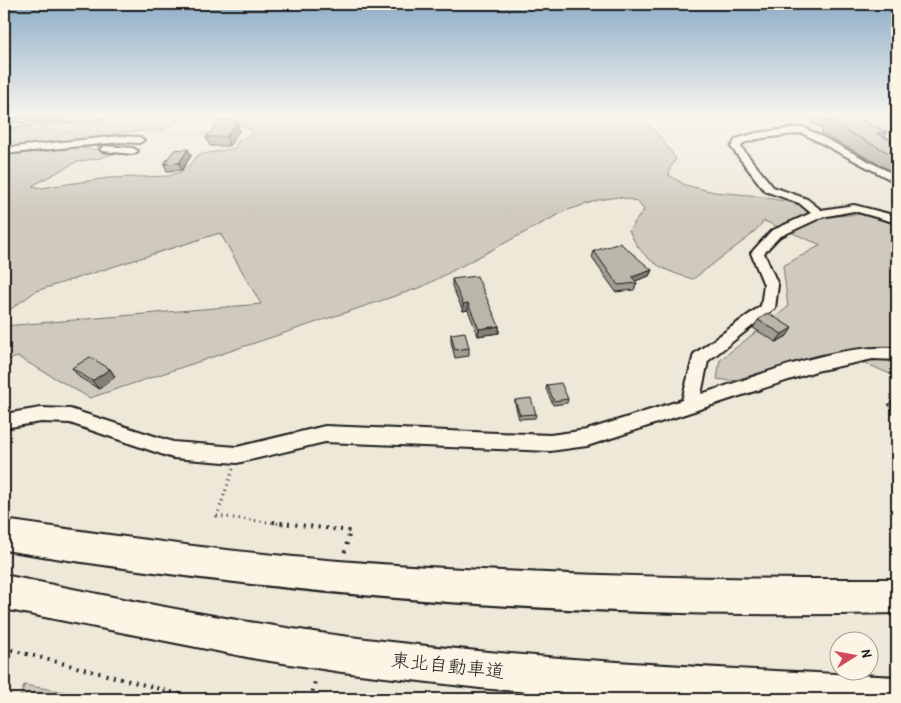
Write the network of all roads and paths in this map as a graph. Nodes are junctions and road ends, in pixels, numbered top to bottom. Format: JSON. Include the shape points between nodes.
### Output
{"nodes":[{"id":1,"x":40,"y":148,"type":"joint"},
{"id":2,"x":737,"y":148,"type":"edge"},
{"id":3,"x":836,"y":148,"type":"edge"},
{"id":4,"x":4,"y":151,"type":"edge"},
{"id":5,"x":133,"y":151,"type":"dead end"},
{"id":6,"x":897,"y":180,"type":"edge"},
{"id":7,"x":819,"y":214,"type":"junction"},
{"id":8,"x":897,"y":220,"type":"edge"},
{"id":9,"x":897,"y":354,"type":"edge"},
{"id":10,"x":690,"y":404,"type":"junction"},
{"id":11,"x":4,"y":421,"type":"edge"},
{"id":12,"x":237,"y":456,"type":"junction"},
{"id":13,"x":4,"y":535,"type":"edge"},
{"id":14,"x":344,"y":556,"type":"dead end"},
{"id":15,"x":4,"y":592,"type":"edge"},
{"id":16,"x":897,"y":596,"type":"edge"},
{"id":17,"x":4,"y":648,"type":"edge"},
{"id":18,"x":315,"y":681,"type":"dead end"},
{"id":19,"x":897,"y":696,"type":"edge"},
{"id":20,"x":198,"y":699,"type":"edge"},
{"id":21,"x":311,"y":699,"type":"edge"}],
"edges":[{"from":1,"to":4,"type":"street"},
{"from":1,"to":5,"type":"street"},
{"from":2,"to":7,"type":"street","via":[[768,189],[803,202]]},
{"from":3,"to":6,"type":"street"},
{"from":7,"to":8,"type":"street","via":[[854,208]]},
{"from":7,"to":10,"type":"street","via":[[775,234],[757,252],[771,285],[768,308],[700,358]]},
{"from":9,"to":10,"type":"street","via":[[873,353],[815,365]]},
{"from":10,"to":12,"type":"street","via":[[587,438],[550,444],[325,434]]},
{"from":11,"to":12,"type":"street","via":[[41,415],[70,416],[173,450]]},
{"from":12,"to":14,"type":"path","via":[[217,516],[350,531]]},
{"from":13,"to":16,"type":"highway","via":[[186,561],[354,578],[539,590],[720,596]]},
{"from":15,"to":19,"type":"highway","name":"東北自動車道","via":[[163,625],[343,654],[534,674]]},
{"from":17,"to":20,"type":"path"},
{"from":18,"to":21,"type":"path"}]}
